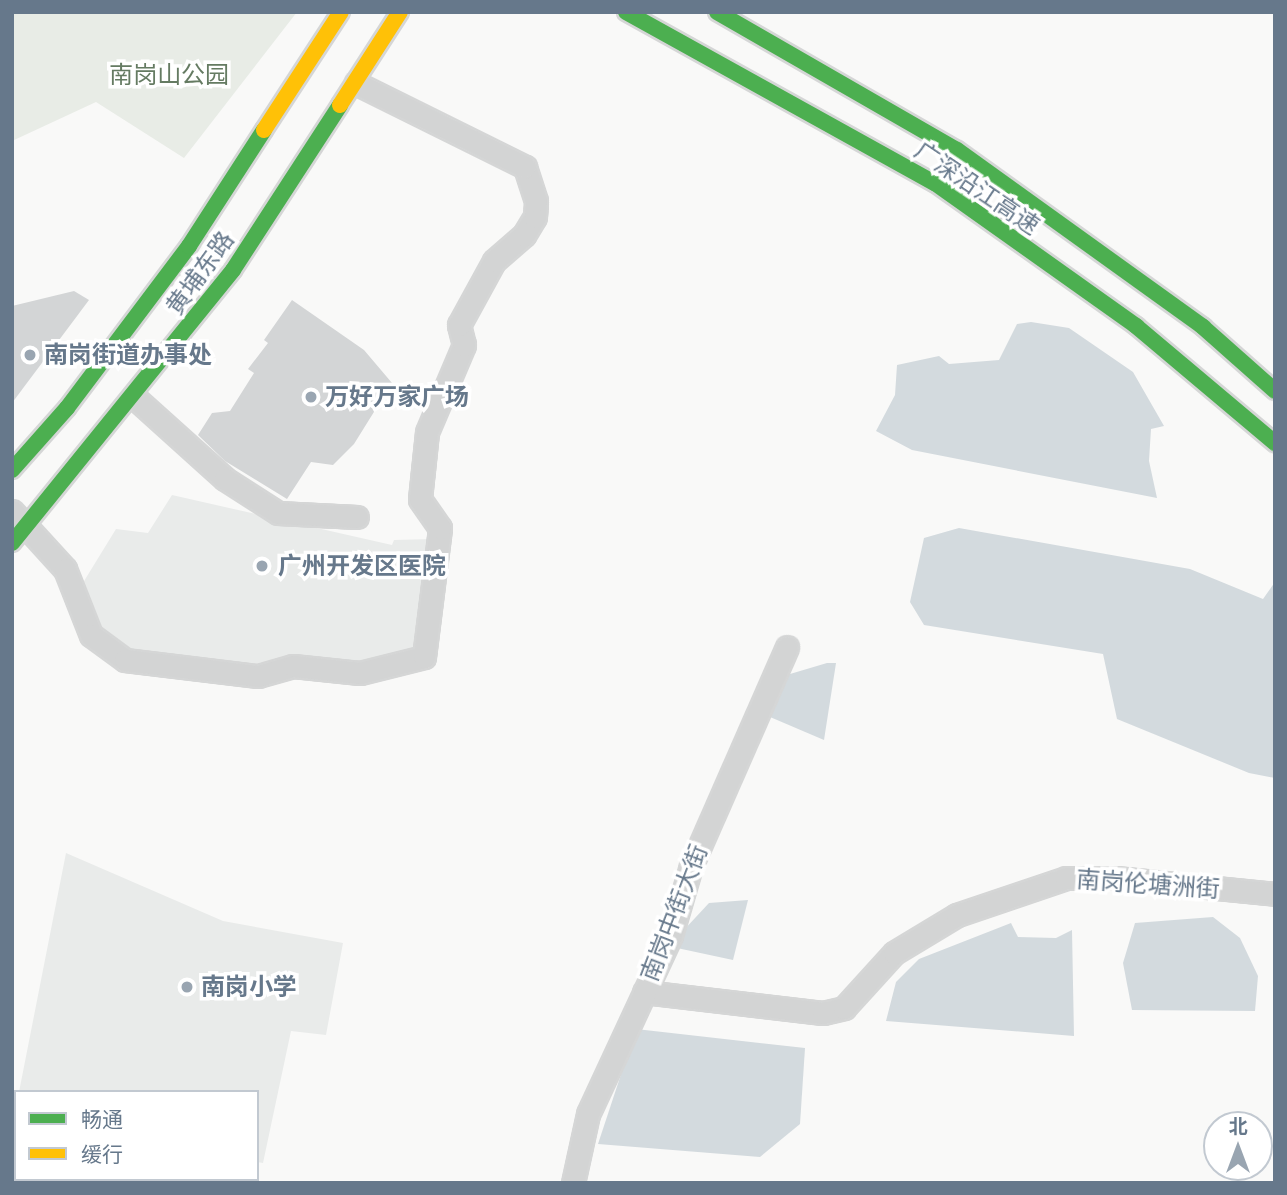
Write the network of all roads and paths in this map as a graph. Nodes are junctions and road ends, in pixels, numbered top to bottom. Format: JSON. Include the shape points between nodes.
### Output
{"nodes":[{"id":1,"x":341,"y":12,"type":"edge"},
{"id":2,"x":400,"y":12,"type":"edge"},
{"id":3,"x":626,"y":12,"type":"edge"},
{"id":4,"x":717,"y":12,"type":"edge"},
{"id":5,"x":356,"y":83,"type":"junction"},
{"id":6,"x":1275,"y":391,"type":"edge"},
{"id":7,"x":134,"y":397,"type":"junction"},
{"id":8,"x":1275,"y":443,"type":"edge"},
{"id":9,"x":12,"y":470,"type":"edge"},
{"id":10,"x":357,"y":517,"type":"dead end"},
{"id":11,"x":18,"y":518,"type":"edge"},
{"id":12,"x":12,"y":544,"type":"edge"},
{"id":13,"x":787,"y":647,"type":"dead end"},
{"id":14,"x":1275,"y":894,"type":"edge"},
{"id":15,"x":644,"y":992,"type":"junction"},
{"id":16,"x":573,"y":1183,"type":"edge"}],
"edges":[{"from":1,"to":9,"type":"highway","name":"黄埔东路","via":[[189,246],[67,408]]},
{"from":2,"to":5,"type":"highway","name":"黄埔东路"},
{"from":3,"to":8,"type":"highway","name":"广深沿江高速","via":[[936,183],[1136,326]]},
{"from":4,"to":6,"type":"highway","name":"广深沿江高速","via":[[957,150],[1191,319]]},
{"from":5,"to":7,"type":"highway","name":"黄埔东路","via":[[233,270]]},
{"from":5,"to":11,"type":"street","via":[[525,167],[536,201],[535,217],[524,235],[494,261],[459,325],[464,345],[426,432],[420,499],[440,528],[424,657],[360,673],[293,666],[258,676],[125,660],[91,635],[65,569]]},
{"from":7,"to":10,"type":"street","via":[[225,479],[278,513]]},
{"from":7,"to":11,"type":"highway","name":"黄埔东路"},
{"from":11,"to":12,"type":"highway","name":"黄埔东路"},
{"from":13,"to":15,"type":"street","name":"南岗中街大街","via":[[691,866],[671,935]]},
{"from":14,"to":15,"type":"street","name":"南岗伦塘洲街","via":[[1116,877],[1066,878],[957,915],[894,953],[844,1007],[823,1013]]},
{"from":15,"to":16,"type":"street","name":"南岗中街大街","via":[[588,1114]]}]}
